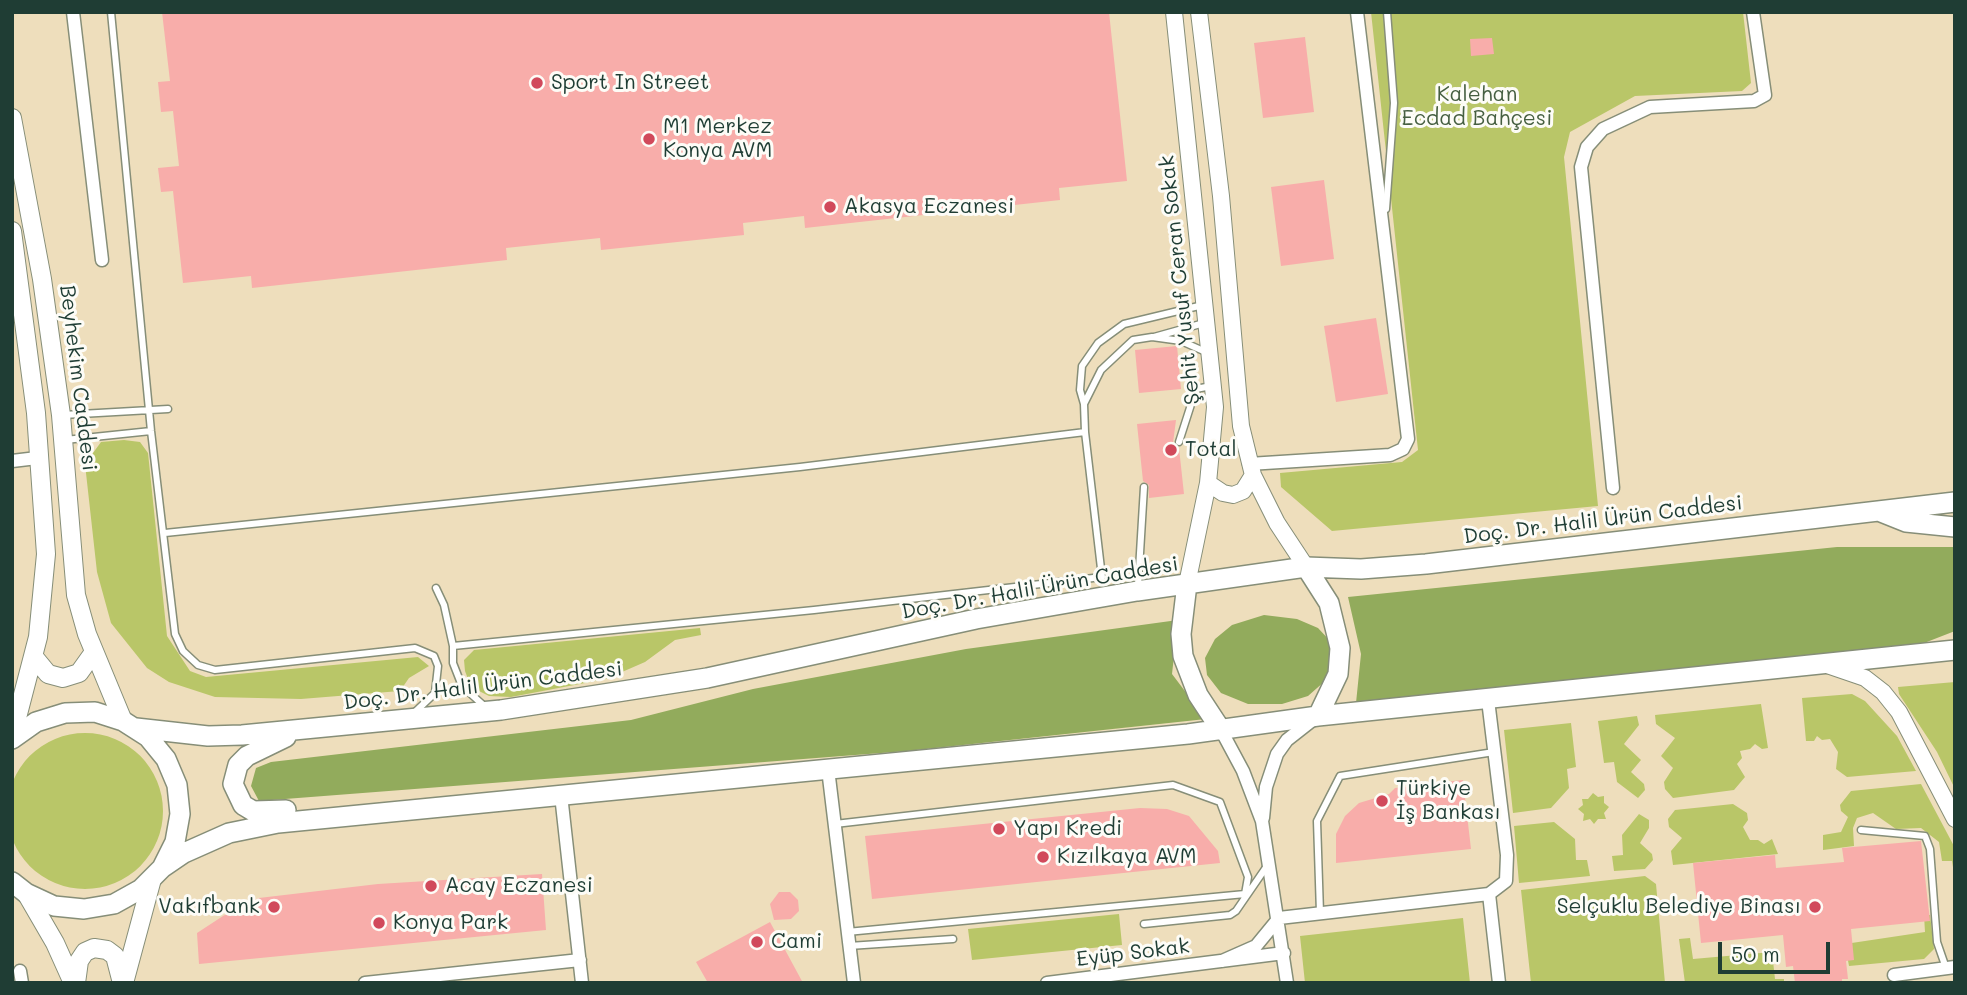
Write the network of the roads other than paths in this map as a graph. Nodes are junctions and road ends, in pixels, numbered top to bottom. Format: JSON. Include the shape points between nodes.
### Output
{"nodes":[{"id":1,"x":73,"y":12,"type":"edge"},
{"id":2,"x":111,"y":12,"type":"edge"},
{"id":3,"x":1174,"y":12,"type":"edge"},
{"id":4,"x":1199,"y":12,"type":"edge"},
{"id":5,"x":1357,"y":12,"type":"edge"},
{"id":6,"x":1387,"y":12,"type":"edge"},
{"id":7,"x":1753,"y":12,"type":"edge"},
{"id":8,"x":12,"y":118,"type":"edge"},
{"id":9,"x":1384,"y":229,"type":"junction"},
{"id":10,"x":12,"y":231,"type":"edge"},
{"id":11,"x":102,"y":260,"type":"dead end"},
{"id":12,"x":1206,"y":305,"type":"junction"},
{"id":13,"x":1208,"y":322,"type":"junction"},
{"id":14,"x":1152,"y":337,"type":"junction"},
{"id":15,"x":1212,"y":355,"type":"junction"},
{"id":16,"x":1213,"y":386,"type":"junction"},
{"id":17,"x":1084,"y":404,"type":"junction"},
{"id":18,"x":168,"y":409,"type":"dead end"},
{"id":19,"x":150,"y":412,"type":"junction"},
{"id":20,"x":61,"y":415,"type":"junction"},
{"id":21,"x":151,"y":431,"type":"junction"},
{"id":22,"x":1085,"y":432,"type":"junction"},
{"id":23,"x":63,"y":440,"type":"junction"},
{"id":24,"x":1179,"y":442,"type":"dead end"},
{"id":25,"x":37,"y":458,"type":"junction"},
{"id":26,"x":12,"y":461,"type":"edge"},
{"id":27,"x":1251,"y":470,"type":"junction"},
{"id":28,"x":1208,"y":483,"type":"junction"},
{"id":29,"x":1144,"y":487,"type":"dead end"},
{"id":30,"x":1613,"y":488,"type":"dead end"},
{"id":31,"x":1955,"y":502,"type":"edge"},
{"id":32,"x":1878,"y":511,"type":"junction"},
{"id":33,"x":1955,"y":527,"type":"edge"},
{"id":34,"x":165,"y":533,"type":"junction"},
{"id":35,"x":1306,"y":567,"type":"junction"},
{"id":36,"x":1187,"y":584,"type":"junction"},
{"id":37,"x":436,"y":588,"type":"dead end"},
{"id":38,"x":1137,"y":591,"type":"junction"},
{"id":39,"x":453,"y":646,"type":"junction"},
{"id":40,"x":1955,"y":650,"type":"edge"},
{"id":41,"x":94,"y":652,"type":"junction"},
{"id":42,"x":34,"y":657,"type":"junction"},
{"id":43,"x":1825,"y":664,"type":"junction"},
{"id":44,"x":18,"y":691,"type":"edge"},
{"id":45,"x":1488,"y":700,"type":"junction"},
{"id":46,"x":501,"y":710,"type":"junction"},
{"id":47,"x":1318,"y":716,"type":"junction"},
{"id":48,"x":409,"y":718,"type":"junction"},
{"id":49,"x":130,"y":724,"type":"junction"},
{"id":50,"x":1221,"y":730,"type":"junction"},
{"id":51,"x":300,"y":731,"type":"junction"},
{"id":52,"x":12,"y":738,"type":"edge"},
{"id":53,"x":1494,"y":752,"type":"junction"},
{"id":54,"x":828,"y":769,"type":"junction"},
{"id":55,"x":561,"y":795,"type":"junction"},
{"id":56,"x":342,"y":816,"type":"junction"},
{"id":57,"x":1955,"y":819,"type":"edge"},
{"id":58,"x":1262,"y":821,"type":"junction"},
{"id":59,"x":835,"y":824,"type":"junction"},
{"id":60,"x":1861,"y":830,"type":"dead end"},
{"id":61,"x":1269,"y":863,"type":"junction"},
{"id":62,"x":157,"y":873,"type":"junction"},
{"id":63,"x":17,"y":888,"type":"edge"},
{"id":64,"x":1245,"y":894,"type":"junction"},
{"id":65,"x":1489,"y":894,"type":"junction"},
{"id":66,"x":1320,"y":913,"type":"junction"},
{"id":67,"x":1279,"y":918,"type":"junction"},
{"id":68,"x":1144,"y":924,"type":"dead end"},
{"id":69,"x":847,"y":932,"type":"junction"},
{"id":70,"x":953,"y":939,"type":"dead end"},
{"id":71,"x":849,"y":946,"type":"junction"},
{"id":72,"x":1284,"y":953,"type":"junction"},
{"id":73,"x":580,"y":960,"type":"junction"},
{"id":74,"x":1222,"y":961,"type":"junction"},
{"id":75,"x":1950,"y":968,"type":"edge"},
{"id":76,"x":1894,"y":975,"type":"dead end"},
{"id":77,"x":1077,"y":981,"type":"edge"},
{"id":78,"x":74,"y":983,"type":"edge"},
{"id":79,"x":123,"y":983,"type":"edge"},
{"id":80,"x":365,"y":983,"type":"edge"},
{"id":81,"x":582,"y":983,"type":"edge"},
{"id":82,"x":854,"y":983,"type":"edge"},
{"id":83,"x":1048,"y":983,"type":"edge"},
{"id":84,"x":1287,"y":983,"type":"edge"},
{"id":85,"x":1499,"y":983,"type":"edge"}],
"edges":[{"from":1,"to":11,"type":"street"},
{"from":2,"to":19,"type":"lane"},
{"from":3,"to":12,"type":"street","name":"Şehit Yusuf Ceran Sokak"},
{"from":4,"to":27,"type":"street","via":[[1241,426]]},
{"from":5,"to":9,"type":"street"},
{"from":6,"to":9,"type":"lane","via":[[1394,103]]},
{"from":7,"to":30,"type":"street","via":[[1765,95],[1754,101],[1650,107],[1603,129],[1587,147],[1581,167]]},
{"from":8,"to":20,"type":"main road","name":"Beyhekim Caddesi","via":[[22,155]]},
{"from":9,"to":27,"type":"street","via":[[1408,439],[1403,449],[1390,455]]},
{"from":10,"to":25,"type":"main road","via":[[36,413]]},
{"from":12,"to":13,"type":"street","name":"Şehit Yusuf Ceran Sokak"},
{"from":12,"to":17,"type":"lane","via":[[1124,324],[1098,343],[1082,366]]},
{"from":13,"to":14,"type":"lane"},
{"from":13,"to":15,"type":"street","name":"Şehit Yusuf Ceran Sokak"},
{"from":14,"to":15,"type":"lane","via":[[1181,341]]},
{"from":14,"to":17,"type":"lane","via":[[1133,340],[1101,370]]},
{"from":15,"to":16,"type":"street","name":"Şehit Yusuf Ceran Sokak"},
{"from":16,"to":24,"type":"lane","via":[[1196,389]]},
{"from":16,"to":28,"type":"street","name":"Şehit Yusuf Ceran Sokak","via":[[1215,427]]},
{"from":17,"to":22,"type":"lane"},
{"from":18,"to":19,"type":"lane"},
{"from":19,"to":20,"type":"lane"},
{"from":19,"to":21,"type":"lane"},
{"from":20,"to":23,"type":"main road","name":"Beyhekim Caddesi"},
{"from":21,"to":23,"type":"lane"},
{"from":21,"to":34,"type":"lane"},
{"from":22,"to":34,"type":"lane","via":[[800,467]]},
{"from":22,"to":39,"type":"lane","via":[[1102,577]]},
{"from":23,"to":41,"type":"main road","name":"Beyhekim Caddesi","via":[[76,595]]},
{"from":25,"to":26,"type":"street"},
{"from":25,"to":42,"type":"main road","via":[[46,554]]},
{"from":27,"to":28,"type":"street","via":[[1243,491],[1233,495]]},
{"from":27,"to":35,"type":"street","via":[[1277,523]]},
{"from":28,"to":36,"type":"street","name":"Şehit Yusuf Ceran Sokak"},
{"from":29,"to":38,"type":"lane"},
{"from":31,"to":32,"type":"main road","name":"Doç. Dr. Halil Ürün Caddesi"},
{"from":32,"to":33,"type":"main road","via":[[1906,522]]},
{"from":32,"to":35,"type":"main road","name":"Doç. Dr. Halil Ürün Caddesi","via":[[1426,564]]},
{"from":34,"to":48,"type":"lane","via":[[175,634],[183,651],[198,665],[215,670],[415,648],[434,656],[438,666],[435,693]]},
{"from":35,"to":36,"type":"main road","name":"Doç. Dr. Halil Ürün Caddesi"},
{"from":35,"to":47,"type":"main road","via":[[1329,603],[1340,648],[1338,674]]},
{"from":36,"to":38,"type":"main road","name":"Doç. Dr. Halil Ürün Caddesi"},
{"from":36,"to":50,"type":"main road","via":[[1183,656],[1198,695]]},
{"from":37,"to":39,"type":"lane"},
{"from":38,"to":46,"type":"main road","name":"Doç. Dr. Halil Ürün Caddesi","via":[[976,619],[707,678]]},
{"from":39,"to":46,"type":"lane","via":[[453,663],[462,686],[477,703]]},
{"from":40,"to":43,"type":"main road"},
{"from":41,"to":42,"type":"main road","via":[[85,668],[63,678],[47,674]]},
{"from":41,"to":49,"type":"main road","name":"Beyhekim Caddesi"},
{"from":42,"to":44,"type":"main road"},
{"from":43,"to":45,"type":"main road"},
{"from":43,"to":57,"type":"street","via":[[1865,678],[1891,702]]},
{"from":44,"to":52,"type":"main road"},
{"from":45,"to":47,"type":"main road"},
{"from":45,"to":53,"type":"street"},
{"from":46,"to":48,"type":"main road","name":"Doç. Dr. Halil Ürün Caddesi"},
{"from":47,"to":50,"type":"main road"},
{"from":47,"to":58,"type":"street","via":[[1277,754],[1266,786]]},
{"from":48,"to":51,"type":"main road","name":"Doç. Dr. Halil Ürün Caddesi"},
{"from":49,"to":51,"type":"main road","name":"Doç. Dr. Halil Ürün Caddesi","via":[[208,736]]},
{"from":49,"to":52,"type":"main road","name":"Doç. Dr. Halil Ürün Caddesi","via":[[94,712],[65,713],[36,722]]},
{"from":49,"to":62,"type":"main road","via":[[158,747],[177,785],[179,828]]},
{"from":50,"to":54,"type":"main road"},
{"from":50,"to":58,"type":"street"},
{"from":51,"to":56,"type":"main road","via":[[261,748],[238,765],[233,774],[236,796],[253,811],[304,810]]},
{"from":53,"to":65,"type":"street","via":[[1507,855],[1506,881]]},
{"from":53,"to":66,"type":"lane","via":[[1340,776],[1317,821]]},
{"from":54,"to":55,"type":"main road"},
{"from":54,"to":59,"type":"street"},
{"from":55,"to":56,"type":"main road"},
{"from":55,"to":73,"type":"street"},
{"from":56,"to":62,"type":"main road","via":[[252,827],[208,842]]},
{"from":58,"to":61,"type":"street"},
{"from":59,"to":64,"type":"lane","via":[[1173,786],[1220,802],[1248,877]]},
{"from":59,"to":69,"type":"street"},
{"from":60,"to":75,"type":"lane","via":[[1925,836],[1930,849],[1937,942]]},
{"from":61,"to":64,"type":"lane"},
{"from":61,"to":67,"type":"street"},
{"from":62,"to":63,"type":"main road","via":[[128,898],[99,908],[54,906]]},
{"from":62,"to":79,"type":"main road"},
{"from":63,"to":78,"type":"main road","via":[[55,943]]},
{"from":64,"to":68,"type":"lane","via":[[1230,915]]},
{"from":64,"to":69,"type":"lane"},
{"from":65,"to":66,"type":"street"},
{"from":65,"to":85,"type":"street"},
{"from":66,"to":67,"type":"street"},
{"from":67,"to":72,"type":"street"},
{"from":67,"to":74,"type":"street","via":[[1256,946]]},
{"from":69,"to":71,"type":"street"},
{"from":70,"to":71,"type":"lane"},
{"from":71,"to":82,"type":"street"},
{"from":72,"to":74,"type":"street","name":"Eyüp Sokak"},
{"from":72,"to":84,"type":"street"},
{"from":73,"to":80,"type":"street"},
{"from":73,"to":81,"type":"street"},
{"from":74,"to":77,"type":"street","name":"Eyüp Sokak"},
{"from":75,"to":76,"type":"street"},
{"from":77,"to":83,"type":"street","name":"Eyüp Sokak"},
{"from":78,"to":79,"type":"main road","via":[[79,961],[94,948],[115,956]]}]}
